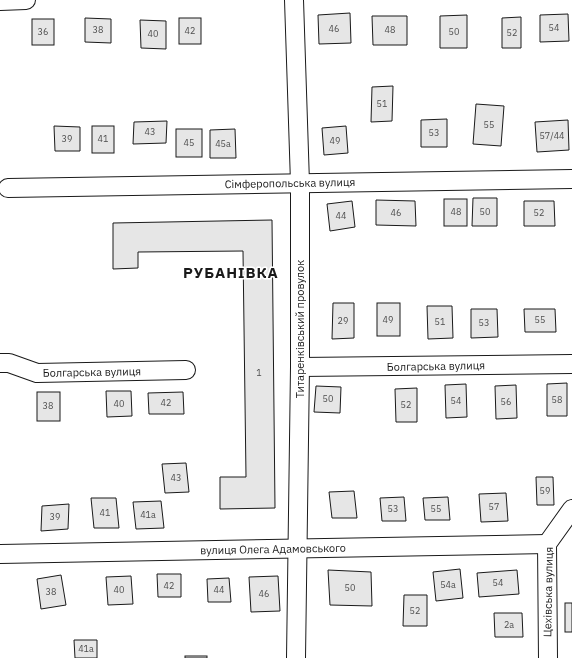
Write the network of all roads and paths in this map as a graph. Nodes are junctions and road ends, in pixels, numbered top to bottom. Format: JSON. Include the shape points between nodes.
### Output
{"nodes":[{"id":1,"x":26,"y":0,"type":"edge"},
{"id":2,"x":294,"y":0,"type":"edge"},
{"id":3,"x":0,"y":1,"type":"edge"},
{"id":4,"x":572,"y":179,"type":"edge"},
{"id":5,"x":300,"y":183,"type":"junction"},
{"id":6,"x":8,"y":188,"type":"dead end"},
{"id":7,"x":0,"y":363,"type":"edge"},
{"id":8,"x":572,"y":364,"type":"edge"},
{"id":9,"x":300,"y":367,"type":"junction"},
{"id":10,"x":186,"y":370,"type":"dead end"},
{"id":11,"x":572,"y":509,"type":"edge"},
{"id":12,"x":547,"y":544,"type":"junction"},
{"id":13,"x":298,"y":548,"type":"junction"},
{"id":14,"x":0,"y":554,"type":"edge"},
{"id":15,"x":296,"y":658,"type":"edge"},
{"id":16,"x":548,"y":658,"type":"edge"}],
"edges":[{"from":1,"to":3,"type":"street"},
{"from":2,"to":5,"type":"street","name":"Титаренківський провулок"},
{"from":4,"to":5,"type":"street","name":"Сімферопольська вулиця"},
{"from":5,"to":6,"type":"street","name":"Сімферопольська вулиця"},
{"from":5,"to":9,"type":"street","name":"Титаренківський провулок"},
{"from":7,"to":10,"type":"street","name":"Болгарська вулиця","via":[[9,363],[37,373]]},
{"from":8,"to":9,"type":"street","name":"Болгарська вулиця"},
{"from":9,"to":13,"type":"street","name":"Титаренківський провулок"},
{"from":11,"to":12,"type":"street","name":"Цехівська вулиця"},
{"from":12,"to":13,"type":"street","name":"вулиця Олега Адамовського"},
{"from":12,"to":16,"type":"street","name":"Цехівська вулиця"},
{"from":13,"to":14,"type":"street","name":"вулиця Олега Адамовського"},
{"from":13,"to":15,"type":"street","name":"Титаренківський провулок"}]}
